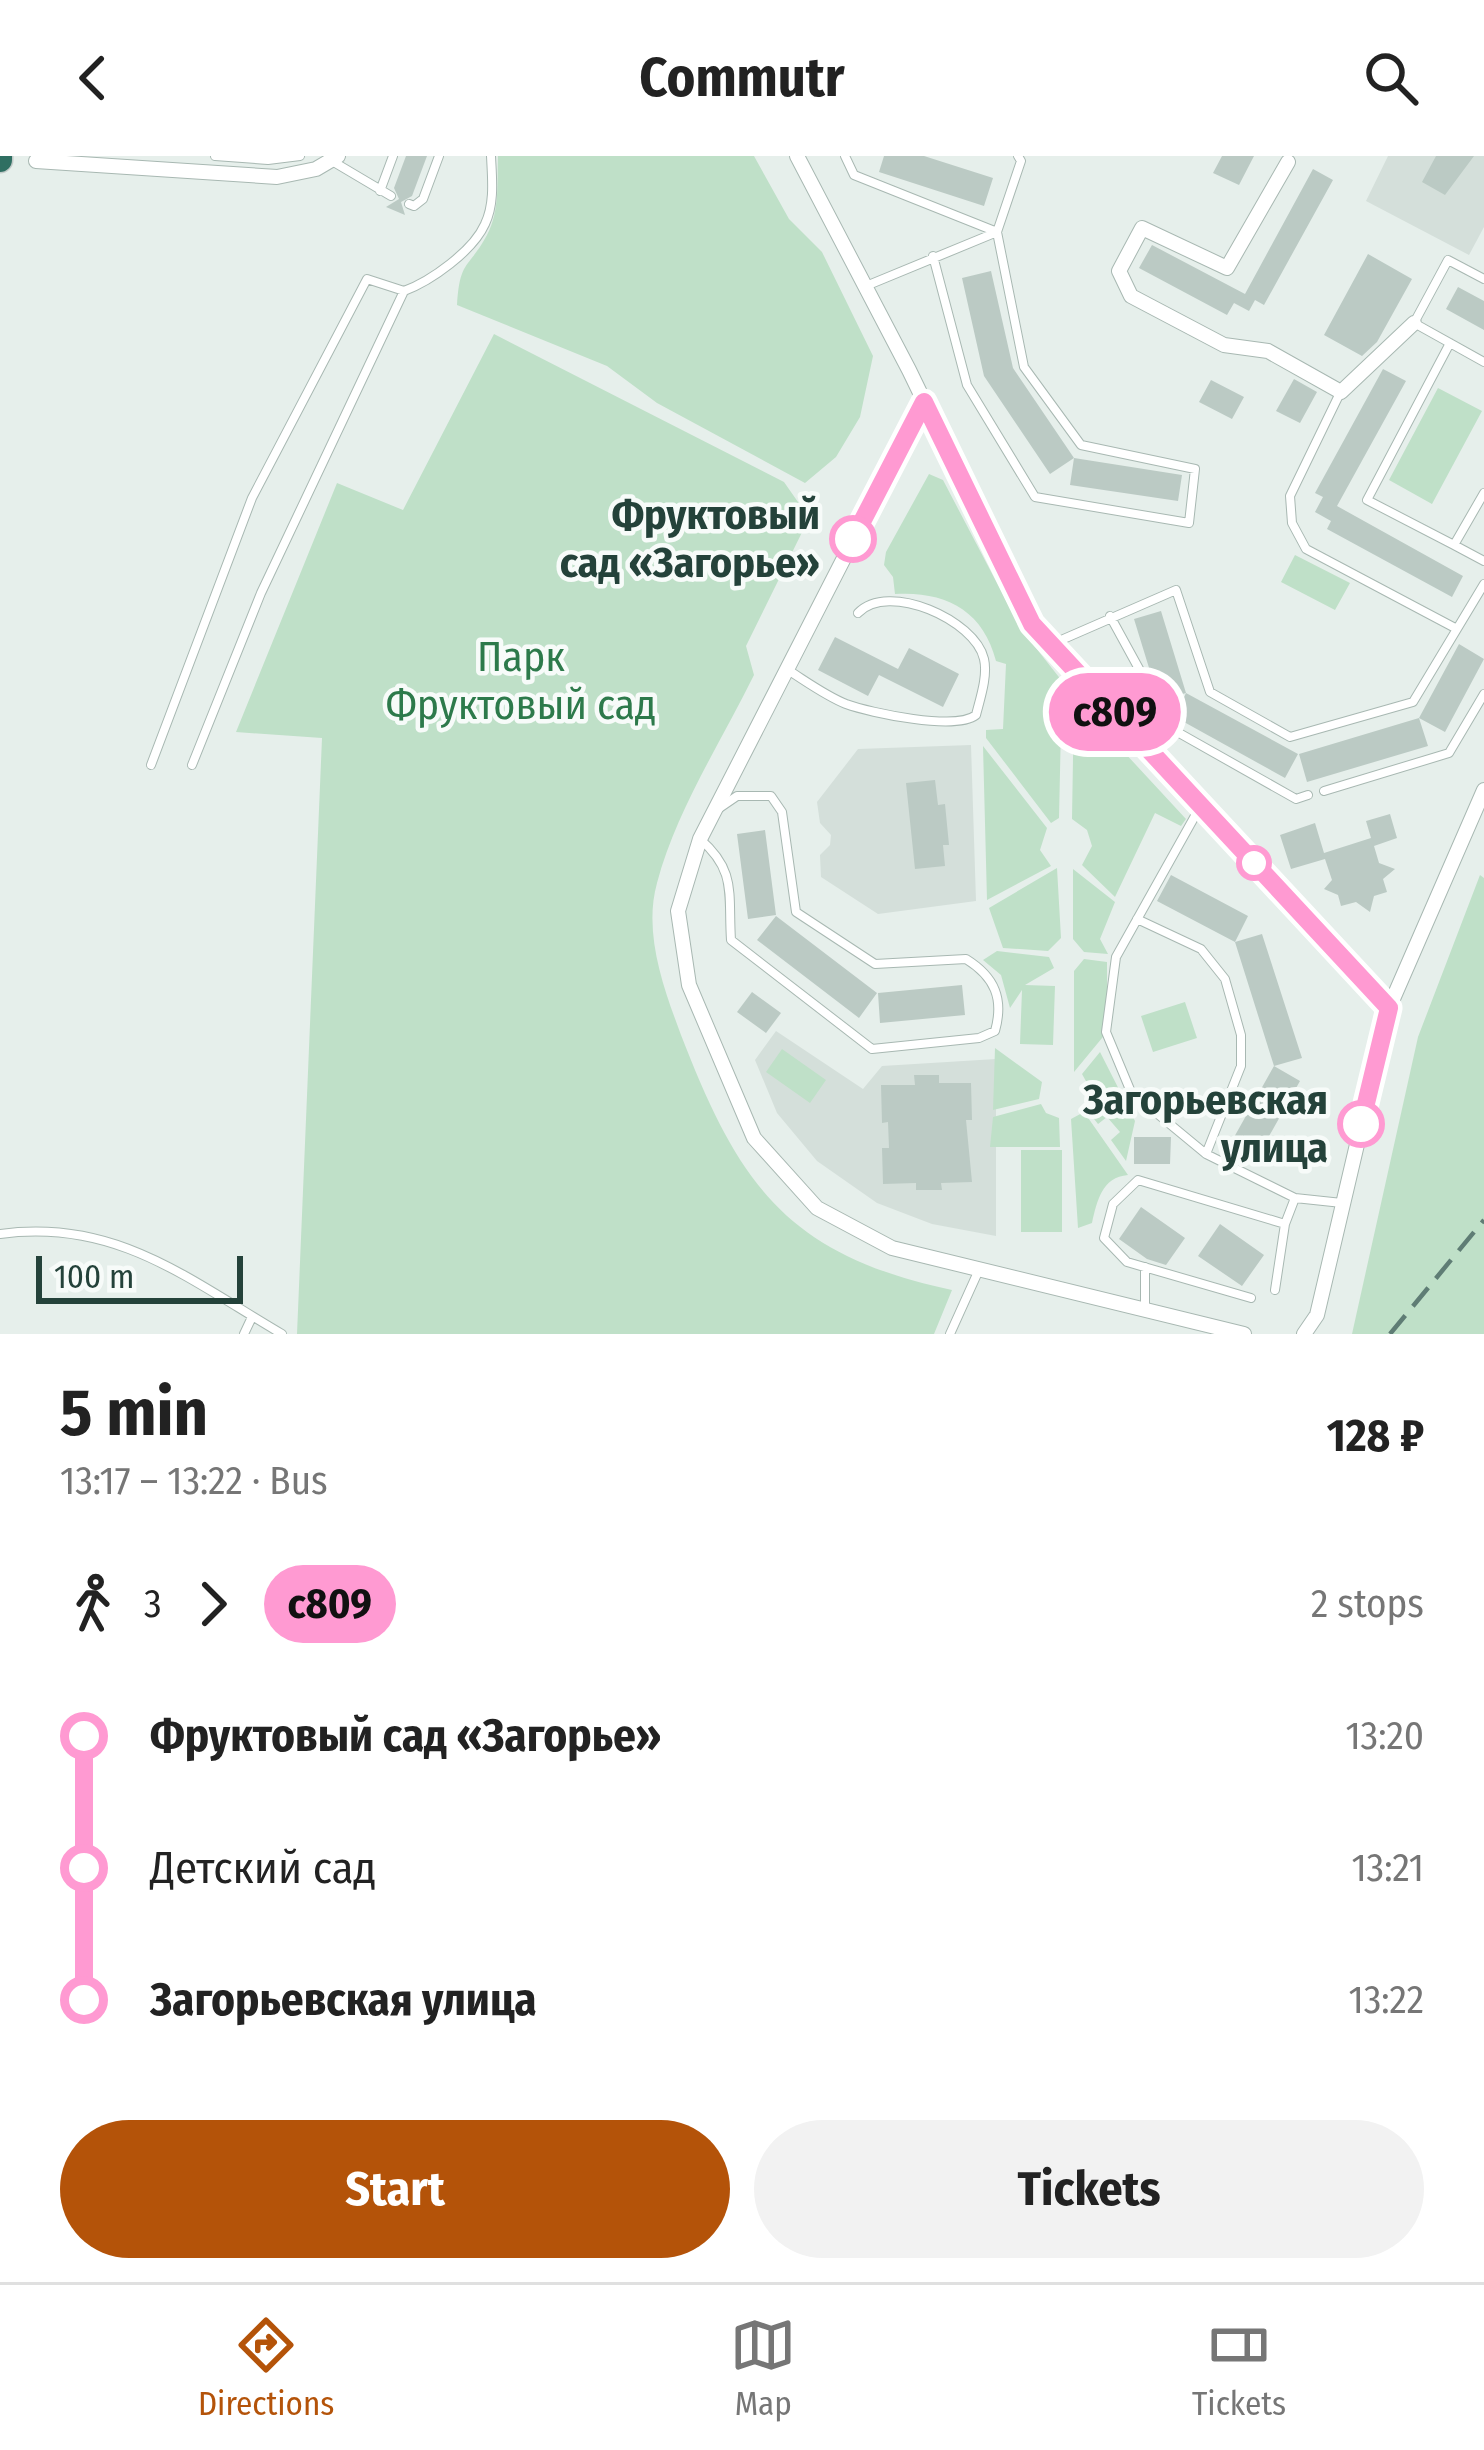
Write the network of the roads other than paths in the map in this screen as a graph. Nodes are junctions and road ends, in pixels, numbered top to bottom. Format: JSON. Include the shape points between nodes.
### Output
{"nodes":[{"id":1,"x":214,"y":156,"type":"edge"},
{"id":2,"x":300,"y":156,"type":"edge"},
{"id":3,"x":393,"y":156,"type":"edge"},
{"id":4,"x":440,"y":156,"type":"edge"},
{"id":5,"x":491,"y":156,"type":"edge"},
{"id":6,"x":797,"y":156,"type":"edge"},
{"id":7,"x":844,"y":156,"type":"edge"},
{"id":8,"x":1008,"y":156,"type":"edge"},
{"id":9,"x":290,"y":157,"type":"edge"},
{"id":10,"x":252,"y":158,"type":"edge"},
{"id":11,"x":335,"y":159,"type":"edge"},
{"id":12,"x":1020,"y":159,"type":"edge"},
{"id":13,"x":36,"y":161,"type":"dead end"},
{"id":14,"x":1288,"y":162,"type":"dead end"},
{"id":15,"x":148,"y":163,"type":"edge"},
{"id":16,"x":380,"y":191,"type":"junction"},
{"id":17,"x":391,"y":196,"type":"dead end"},
{"id":18,"x":410,"y":203,"type":"dead end"},
{"id":19,"x":997,"y":232,"type":"junction"},
{"id":20,"x":932,"y":256,"type":"junction"},
{"id":21,"x":1484,"y":279,"type":"edge"},
{"id":22,"x":866,"y":286,"type":"junction"},
{"id":23,"x":404,"y":291,"type":"junction"},
{"id":24,"x":1414,"y":323,"type":"junction"},
{"id":25,"x":1450,"y":343,"type":"junction"},
{"id":26,"x":1484,"y":362,"type":"edge"},
{"id":27,"x":1341,"y":392,"type":"junction"},
{"id":28,"x":924,"y":402,"type":"junction"},
{"id":29,"x":1484,"y":493,"type":"edge"},
{"id":30,"x":1454,"y":545,"type":"junction"},
{"id":31,"x":1484,"y":561,"type":"edge"},
{"id":32,"x":1484,"y":584,"type":"edge"},
{"id":33,"x":859,"y":613,"type":"dead end"},
{"id":34,"x":1110,"y":616,"type":"junction"},
{"id":35,"x":1457,"y":628,"type":"junction"},
{"id":36,"x":1051,"y":645,"type":"junction"},
{"id":37,"x":787,"y":670,"type":"junction"},
{"id":38,"x":1484,"y":694,"type":"edge"},
{"id":39,"x":151,"y":765,"type":"dead end"},
{"id":40,"x":192,"y":765,"type":"dead end"},
{"id":41,"x":1324,"y":790,"type":"dead end"},
{"id":42,"x":1484,"y":790,"type":"edge"},
{"id":43,"x":1309,"y":795,"type":"dead end"},
{"id":44,"x":1201,"y":806,"type":"junction"},
{"id":45,"x":712,"y":814,"type":"junction"},
{"id":46,"x":700,"y":839,"type":"junction"},
{"id":47,"x":1137,"y":919,"type":"junction"},
{"id":48,"x":1389,"y":1008,"type":"junction"},
{"id":49,"x":1206,"y":1154,"type":"junction"},
{"id":50,"x":1295,"y":1198,"type":"junction"},
{"id":51,"x":1342,"y":1204,"type":"junction"},
{"id":52,"x":1285,"y":1225,"type":"junction"},
{"id":53,"x":0,"y":1234,"type":"edge"},
{"id":54,"x":1144,"y":1268,"type":"junction"},
{"id":55,"x":979,"y":1272,"type":"junction"},
{"id":56,"x":1275,"y":1290,"type":"dead end"},
{"id":57,"x":1251,"y":1298,"type":"dead end"},
{"id":58,"x":1145,"y":1312,"type":"junction"},
{"id":59,"x":252,"y":1317,"type":"junction"},
{"id":60,"x":244,"y":1334,"type":"edge"},
{"id":61,"x":282,"y":1334,"type":"edge"},
{"id":62,"x":950,"y":1334,"type":"edge"},
{"id":63,"x":1244,"y":1334,"type":"edge"},
{"id":64,"x":1304,"y":1334,"type":"edge"}],
"edges":[{"from":1,"to":10,"type":"lane"},
{"from":2,"to":9,"type":"lane"},
{"from":3,"to":16,"type":"lane"},
{"from":4,"to":18,"type":"lane","via":[[423,199]]},
{"from":5,"to":23,"type":"lane","via":[[485,225]]},
{"from":6,"to":22,"type":"street"},
{"from":7,"to":19,"type":"lane","via":[[854,175]]},
{"from":8,"to":12,"type":"lane"},
{"from":9,"to":10,"type":"lane"},
{"from":11,"to":15,"type":"street","via":[[277,177]]},
{"from":11,"to":16,"type":"lane"},
{"from":12,"to":19,"type":"lane"},
{"from":13,"to":15,"type":"street"},
{"from":14,"to":27,"type":"street","via":[[1227,268],[1142,228],[1119,271],[1131,296],[1224,345],[1268,351]]},
{"from":16,"to":17,"type":"lane"},
{"from":19,"to":20,"type":"lane"},
{"from":19,"to":20,"type":"lane","via":[[1024,367],[1081,445],[1195,469],[1190,523],[1034,497],[968,385]]},
{"from":20,"to":22,"type":"lane"},
{"from":21,"to":24,"type":"lane","via":[[1448,260]]},
{"from":22,"to":28,"type":"street"},
{"from":23,"to":39,"type":"lane","via":[[367,279],[253,498]]},
{"from":23,"to":40,"type":"lane","via":[[261,593]]},
{"from":24,"to":25,"type":"lane"},
{"from":24,"to":27,"type":"street"},
{"from":25,"to":26,"type":"lane"},
{"from":25,"to":30,"type":"lane","via":[[1367,500]]},
{"from":27,"to":35,"type":"lane","via":[[1290,496],[1292,523],[1306,549]]},
{"from":28,"to":36,"type":"street","via":[[1032,624]]},
{"from":28,"to":37,"type":"street"},
{"from":29,"to":30,"type":"lane"},
{"from":30,"to":31,"type":"lane"},
{"from":32,"to":35,"type":"lane"},
{"from":33,"to":37,"type":"lane","via":[[883,602],[919,603],[972,639],[984,659],[976,715],[936,722],[848,704]]},
{"from":34,"to":35,"type":"lane","via":[[1176,590],[1210,692],[1291,736],[1413,702]]},
{"from":34,"to":36,"type":"lane"},
{"from":34,"to":43,"type":"lane","via":[[1172,729],[1297,799]]},
{"from":36,"to":44,"type":"street"},
{"from":37,"to":45,"type":"street"},
{"from":38,"to":41,"type":"lane","via":[[1449,753]]},
{"from":42,"to":48,"type":"street"},
{"from":44,"to":47,"type":"lane"},
{"from":44,"to":48,"type":"street"},
{"from":45,"to":46,"type":"street"},
{"from":45,"to":46,"type":"lane","via":[[737,796],[771,796],[782,812],[796,912],[875,964],[966,959],[992,980],[1001,1009],[995,1031],[872,1049],[731,940],[727,872]]},
{"from":46,"to":55,"type":"street","via":[[682,887],[680,942],[703,1022],[754,1138],[817,1208],[892,1248]]},
{"from":47,"to":49,"type":"lane","via":[[1116,957],[1106,1032],[1131,1092]]},
{"from":47,"to":49,"type":"lane","via":[[1201,949],[1225,979],[1241,1066]]},
{"from":48,"to":51,"type":"street"},
{"from":49,"to":50,"type":"lane"},
{"from":50,"to":51,"type":"lane"},
{"from":50,"to":52,"type":"lane"},
{"from":51,"to":64,"type":"street","via":[[1317,1316]]},
{"from":52,"to":54,"type":"lane","via":[[1138,1180],[1113,1204],[1104,1238]]},
{"from":52,"to":56,"type":"lane"},
{"from":53,"to":59,"type":"lane","via":[[82,1233],[140,1250]]},
{"from":54,"to":57,"type":"lane"},
{"from":54,"to":58,"type":"lane"},
{"from":55,"to":58,"type":"street"},
{"from":55,"to":62,"type":"lane"},
{"from":58,"to":63,"type":"street"},
{"from":59,"to":60,"type":"lane"},
{"from":59,"to":61,"type":"lane"}]}
